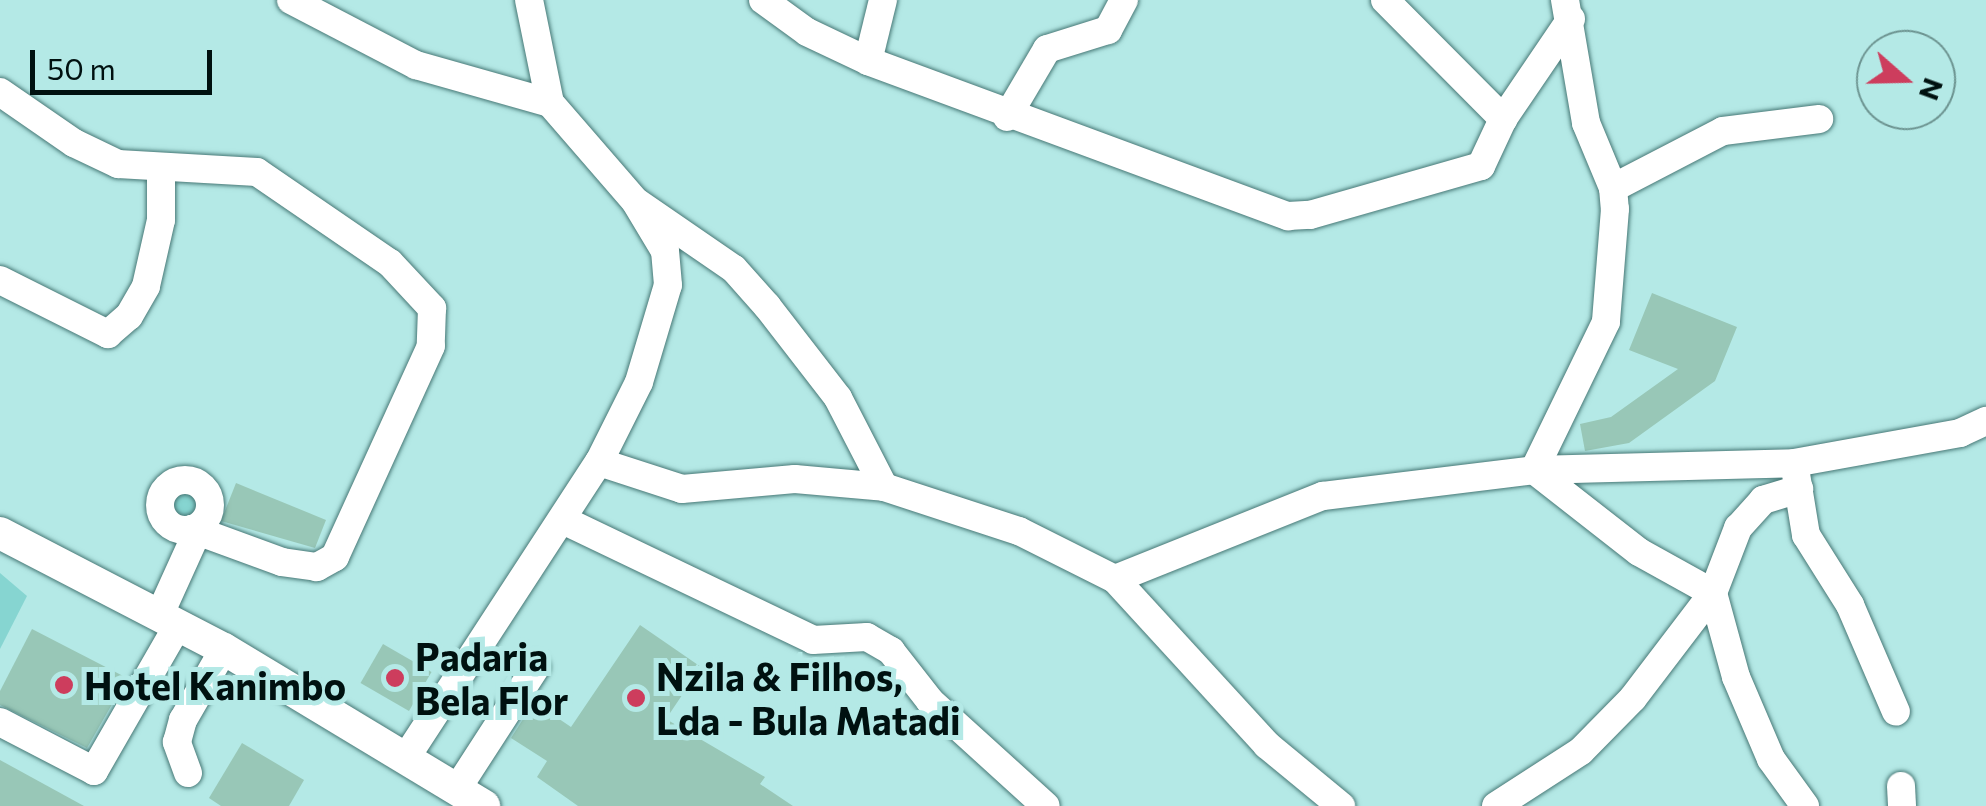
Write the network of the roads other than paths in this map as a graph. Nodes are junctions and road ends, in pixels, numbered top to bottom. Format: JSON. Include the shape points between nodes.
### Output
{"nodes":[{"id":1,"x":290,"y":0,"type":"edge"},
{"id":2,"x":529,"y":0,"type":"edge"},
{"id":3,"x":763,"y":0,"type":"edge"},
{"id":4,"x":883,"y":0,"type":"edge"},
{"id":5,"x":1124,"y":0,"type":"edge"},
{"id":6,"x":1385,"y":0,"type":"edge"},
{"id":7,"x":1568,"y":10,"type":"edge"},
{"id":8,"x":868,"y":61,"type":"junction"},
{"id":9,"x":0,"y":92,"type":"edge"},
{"id":10,"x":550,"y":103,"type":"junction"},
{"id":11,"x":1007,"y":117,"type":"junction"},
{"id":12,"x":1502,"y":119,"type":"junction"},
{"id":13,"x":1819,"y":119,"type":"dead end"},
{"id":14,"x":161,"y":167,"type":"junction"},
{"id":15,"x":1613,"y":188,"type":"junction"},
{"id":16,"x":634,"y":201,"type":"junction"},
{"id":17,"x":0,"y":280,"type":"edge"},
{"id":18,"x":1986,"y":421,"type":"edge"},
{"id":19,"x":599,"y":462,"type":"junction"},
{"id":20,"x":1534,"y":470,"type":"junction"},
{"id":21,"x":1796,"y":476,"type":"junction"},
{"id":22,"x":884,"y":487,"type":"junction"},
{"id":23,"x":563,"y":520,"type":"junction"},
{"id":24,"x":2,"y":537,"type":"edge"},
{"id":25,"x":1116,"y":579,"type":"junction"},
{"id":26,"x":1713,"y":593,"type":"junction"},
{"id":27,"x":169,"y":620,"type":"junction"},
{"id":28,"x":224,"y":650,"type":"junction"},
{"id":29,"x":536,"y":666,"type":"dead end"},
{"id":30,"x":1896,"y":712,"type":"dead end"},
{"id":31,"x":0,"y":722,"type":"edge"},
{"id":32,"x":407,"y":756,"type":"junction"},
{"id":33,"x":188,"y":773,"type":"dead end"},
{"id":34,"x":475,"y":801,"type":"edge"},
{"id":35,"x":1046,"y":806,"type":"edge"},
{"id":36,"x":1341,"y":806,"type":"edge"},
{"id":37,"x":1496,"y":806,"type":"edge"},
{"id":38,"x":1805,"y":806,"type":"edge"}],
"edges":[{"from":1,"to":10,"type":"street","via":[[416,65]]},
{"from":2,"to":10,"type":"street"},
{"from":3,"to":8,"type":"street","via":[[807,32]]},
{"from":4,"to":8,"type":"street"},
{"from":5,"to":11,"type":"street","via":[[1108,30],[1046,49]]},
{"from":6,"to":12,"type":"street"},
{"from":7,"to":12,"type":"street"},
{"from":7,"to":15,"type":"street","via":[[1586,123]]},
{"from":8,"to":11,"type":"street"},
{"from":9,"to":14,"type":"street","via":[[118,164]]},
{"from":10,"to":16,"type":"street"},
{"from":11,"to":12,"type":"street","via":[[1288,216],[1469,174],[1481,166]]},
{"from":13,"to":15,"type":"street","via":[[1723,132]]},
{"from":14,"to":17,"type":"street","via":[[161,220],[146,286],[129,316],[108,334]]},
{"from":14,"to":27,"type":"street","via":[[257,172],[390,263],[432,308],[432,346],[335,557],[317,567],[282,562],[192,529]]},
{"from":15,"to":20,"type":"street","via":[[1606,322]]},
{"from":16,"to":19,"type":"street","via":[[665,251],[668,285],[640,382]]},
{"from":16,"to":22,"type":"street","via":[[722,259],[767,306],[855,424]]},
{"from":18,"to":21,"type":"street","via":[[1960,434]]},
{"from":19,"to":22,"type":"street","via":[[682,489],[795,478]]},
{"from":19,"to":23,"type":"street"},
{"from":20,"to":21,"type":"street"},
{"from":20,"to":25,"type":"street","via":[[1323,496]]},
{"from":20,"to":26,"type":"street","via":[[1640,552]]},
{"from":21,"to":26,"type":"street","via":[[1738,528]]},
{"from":21,"to":30,"type":"street","via":[[1806,535],[1850,605]]},
{"from":22,"to":25,"type":"street","via":[[1018,531]]},
{"from":23,"to":32,"type":"street"},
{"from":23,"to":35,"type":"street","via":[[813,640],[848,636],[879,644],[930,701]]},
{"from":24,"to":27,"type":"main road"},
{"from":25,"to":36,"type":"street","via":[[1266,745]]},
{"from":26,"to":37,"type":"street","via":[[1678,646],[1581,751]]},
{"from":26,"to":38,"type":"street","via":[[1736,677],[1771,759]]},
{"from":27,"to":28,"type":"main road"},
{"from":27,"to":31,"type":"street","via":[[94,771]]},
{"from":28,"to":32,"type":"main road"},
{"from":28,"to":33,"type":"street","via":[[183,720],[177,742]]},
{"from":29,"to":34,"type":"street"},
{"from":32,"to":34,"type":"main road"}]}
